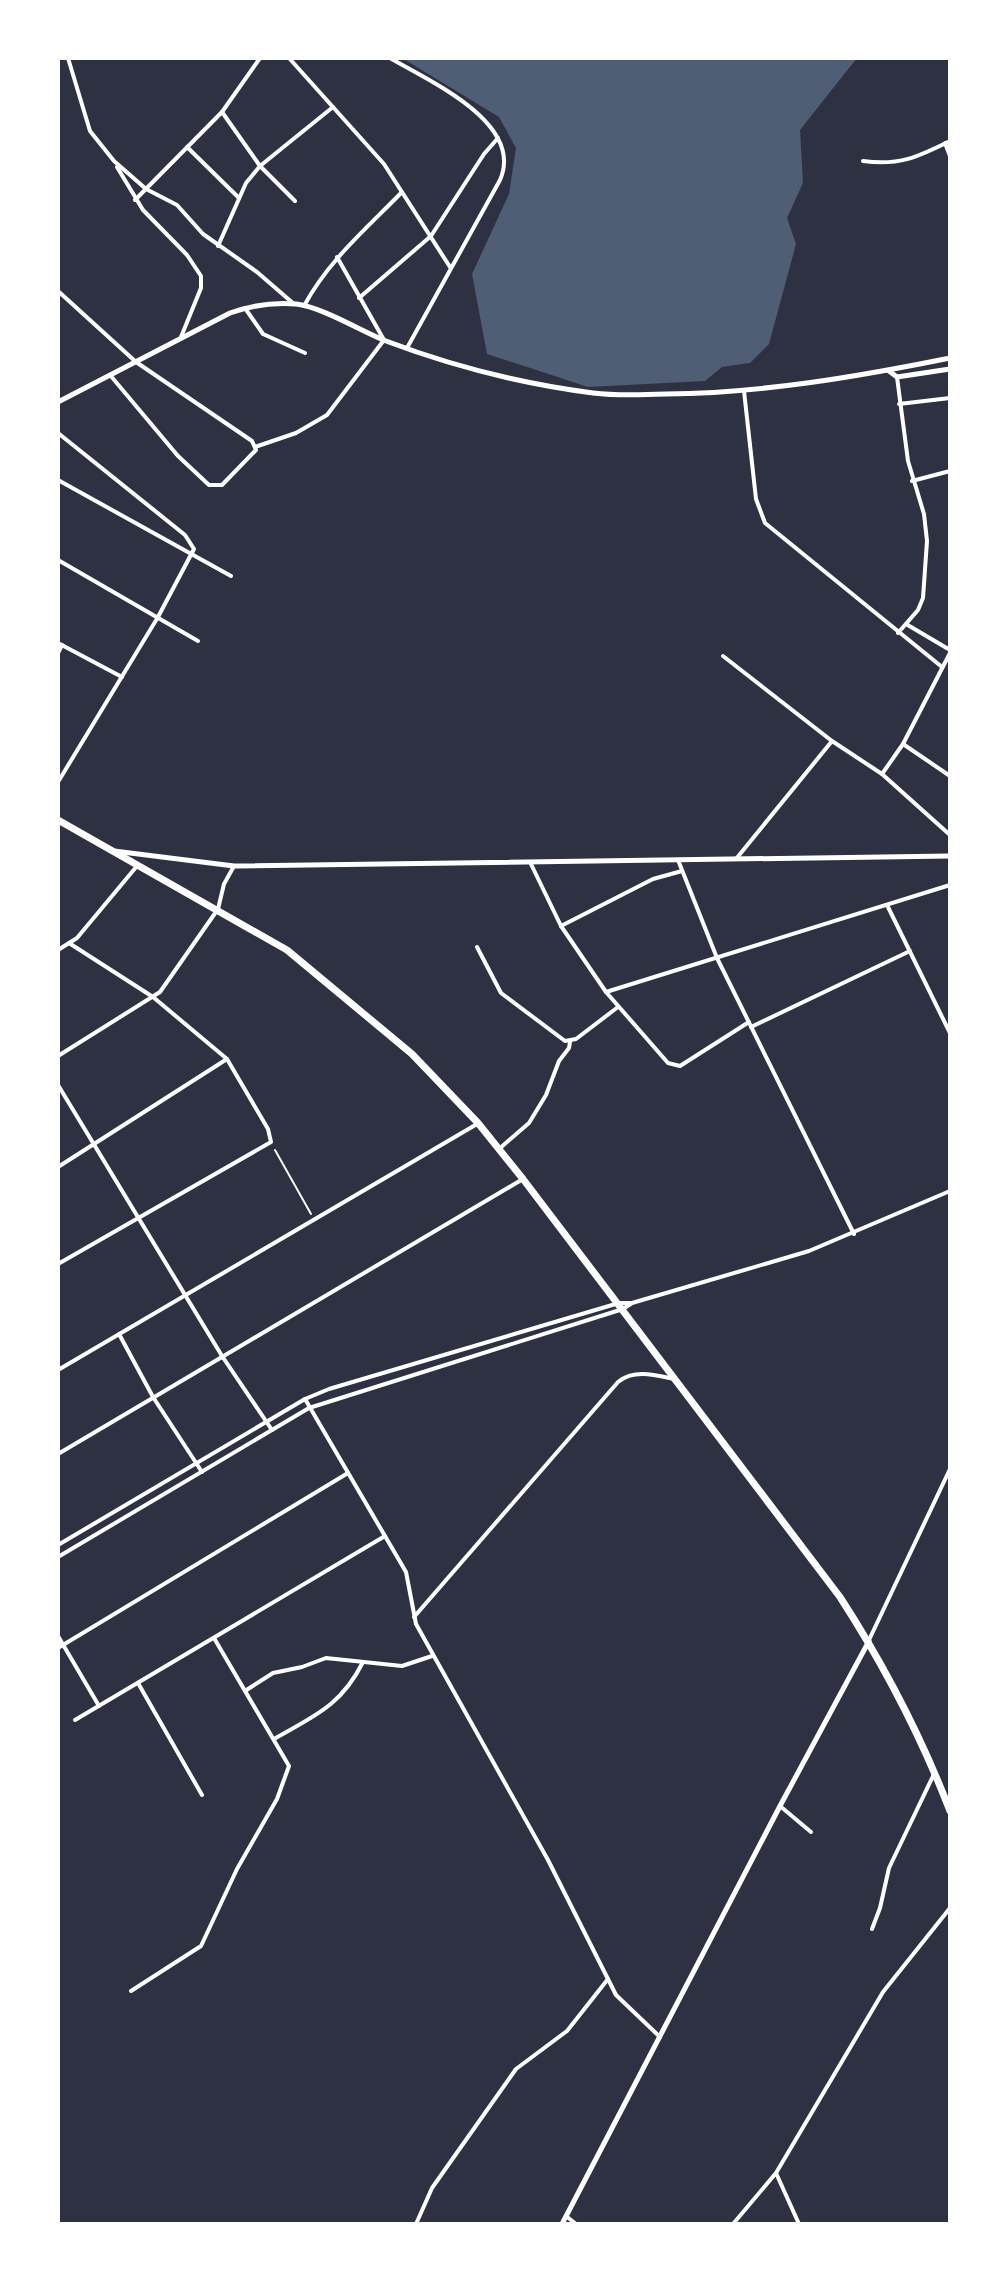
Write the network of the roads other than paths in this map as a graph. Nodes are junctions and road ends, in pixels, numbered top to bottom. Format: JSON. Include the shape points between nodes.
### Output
{"nodes":[{"id":1,"x":68,"y":58,"type":"edge"},
{"id":2,"x":260,"y":58,"type":"edge"},
{"id":3,"x":289,"y":58,"type":"edge"},
{"id":4,"x":390,"y":58,"type":"edge"},
{"id":5,"x":333,"y":107,"type":"junction"},
{"id":6,"x":222,"y":112,"type":"junction"},
{"id":7,"x":498,"y":138,"type":"junction"},
{"id":8,"x":948,"y":142,"type":"edge"},
{"id":9,"x":187,"y":147,"type":"junction"},
{"id":10,"x":950,"y":156,"type":"edge"},
{"id":11,"x":114,"y":161,"type":"junction"},
{"id":12,"x":863,"y":161,"type":"dead end"},
{"id":13,"x":260,"y":166,"type":"junction"},
{"id":14,"x":146,"y":189,"type":"junction"},
{"id":15,"x":402,"y":193,"type":"junction"},
{"id":16,"x":238,"y":197,"type":"junction"},
{"id":17,"x":135,"y":200,"type":"junction"},
{"id":18,"x":295,"y":201,"type":"dead end"},
{"id":19,"x":431,"y":236,"type":"junction"},
{"id":20,"x":218,"y":246,"type":"junction"},
{"id":21,"x":337,"y":257,"type":"junction"},
{"id":22,"x":450,"y":267,"type":"junction"},
{"id":23,"x":58,"y":291,"type":"edge"},
{"id":24,"x":359,"y":298,"type":"junction"},
{"id":25,"x":294,"y":304,"type":"junction"},
{"id":26,"x":304,"y":306,"type":"junction"},
{"id":27,"x":245,"y":308,"type":"junction"},
{"id":28,"x":181,"y":337,"type":"junction"},
{"id":29,"x":384,"y":340,"type":"junction"},
{"id":30,"x":407,"y":348,"type":"junction"},
{"id":31,"x":305,"y":353,"type":"dead end"},
{"id":32,"x":950,"y":358,"type":"edge"},
{"id":33,"x":136,"y":362,"type":"junction"},
{"id":34,"x":950,"y":369,"type":"edge"},
{"id":35,"x":888,"y":371,"type":"junction"},
{"id":36,"x":110,"y":375,"type":"junction"},
{"id":37,"x":897,"y":377,"type":"junction"},
{"id":38,"x":744,"y":391,"type":"junction"},
{"id":39,"x":950,"y":398,"type":"edge"},
{"id":40,"x":58,"y":402,"type":"edge"},
{"id":41,"x":899,"y":404,"type":"junction"},
{"id":42,"x":58,"y":433,"type":"edge"},
{"id":43,"x":254,"y":444,"type":"junction"},
{"id":44,"x":950,"y":471,"type":"edge"},
{"id":45,"x":58,"y":480,"type":"edge"},
{"id":46,"x":912,"y":481,"type":"junction"},
{"id":47,"x":194,"y":552,"type":"junction"},
{"id":48,"x":58,"y":560,"type":"edge"},
{"id":49,"x":231,"y":576,"type":"dead end"},
{"id":50,"x":158,"y":617,"type":"junction"},
{"id":51,"x":906,"y":624,"type":"junction"},
{"id":52,"x":898,"y":633,"type":"junction"},
{"id":53,"x":198,"y":641,"type":"dead end"},
{"id":54,"x":60,"y":644,"type":"edge"},
{"id":55,"x":950,"y":652,"type":"edge"},
{"id":56,"x":58,"y":653,"type":"edge"},
{"id":57,"x":723,"y":656,"type":"dead end"},
{"id":58,"x":942,"y":667,"type":"junction"},
{"id":59,"x":122,"y":677,"type":"junction"},
{"id":60,"x":832,"y":741,"type":"junction"},
{"id":61,"x":903,"y":744,"type":"junction"},
{"id":62,"x":882,"y":774,"type":"junction"},
{"id":63,"x":950,"y":776,"type":"edge"},
{"id":64,"x":58,"y":782,"type":"edge"},
{"id":65,"x":58,"y":820,"type":"edge"},
{"id":66,"x":950,"y":835,"type":"edge"},
{"id":67,"x":109,"y":850,"type":"junction"},
{"id":68,"x":950,"y":856,"type":"edge"},
{"id":69,"x":736,"y":859,"type":"junction"},
{"id":70,"x":678,"y":860,"type":"junction"},
{"id":71,"x":530,"y":862,"type":"junction"},
{"id":72,"x":137,"y":866,"type":"junction"},
{"id":73,"x":234,"y":866,"type":"junction"},
{"id":74,"x":682,"y":871,"type":"junction"},
{"id":75,"x":950,"y":885,"type":"edge"},
{"id":76,"x":887,"y":905,"type":"junction"},
{"id":77,"x":218,"y":909,"type":"junction"},
{"id":78,"x":561,"y":926,"type":"junction"},
{"id":79,"x":69,"y":943,"type":"junction"},
{"id":80,"x":477,"y":947,"type":"dead end"},
{"id":81,"x":58,"y":950,"type":"edge"},
{"id":82,"x":910,"y":951,"type":"junction"},
{"id":83,"x":717,"y":958,"type":"junction"},
{"id":84,"x":606,"y":992,"type":"junction"},
{"id":85,"x":153,"y":997,"type":"junction"},
{"id":86,"x":618,"y":1007,"type":"junction"},
{"id":87,"x":750,"y":1025,"type":"junction"},
{"id":88,"x":950,"y":1033,"type":"edge"},
{"id":89,"x":570,"y":1042,"type":"junction"},
{"id":90,"x":58,"y":1056,"type":"edge"},
{"id":91,"x":227,"y":1059,"type":"junction"},
{"id":92,"x":58,"y":1085,"type":"edge"},
{"id":93,"x":478,"y":1123,"type":"junction"},
{"id":94,"x":95,"y":1146,"type":"junction"},
{"id":95,"x":499,"y":1149,"type":"junction"},
{"id":96,"x":58,"y":1167,"type":"edge"},
{"id":97,"x":523,"y":1179,"type":"junction"},
{"id":98,"x":950,"y":1191,"type":"edge"},
{"id":99,"x":138,"y":1218,"type":"junction"},
{"id":100,"x":854,"y":1234,"type":"junction"},
{"id":101,"x":58,"y":1264,"type":"edge"},
{"id":102,"x":185,"y":1295,"type":"junction"},
{"id":103,"x":621,"y":1306,"type":"junction"},
{"id":104,"x":119,"y":1334,"type":"junction"},
{"id":105,"x":468,"y":1348,"type":"junction"},
{"id":106,"x":222,"y":1356,"type":"junction"},
{"id":107,"x":471,"y":1356,"type":"junction"},
{"id":108,"x":58,"y":1370,"type":"edge"},
{"id":109,"x":677,"y":1380,"type":"junction"},
{"id":110,"x":153,"y":1397,"type":"junction"},
{"id":111,"x":305,"y":1399,"type":"junction"},
{"id":112,"x":309,"y":1408,"type":"junction"},
{"id":113,"x":266,"y":1422,"type":"junction"},
{"id":114,"x":272,"y":1430,"type":"junction"},
{"id":115,"x":58,"y":1454,"type":"edge"},
{"id":116,"x":197,"y":1463,"type":"junction"},
{"id":117,"x":950,"y":1469,"type":"edge"},
{"id":118,"x":202,"y":1472,"type":"junction"},
{"id":119,"x":348,"y":1473,"type":"junction"},
{"id":120,"x":385,"y":1536,"type":"junction"},
{"id":121,"x":58,"y":1545,"type":"edge"},
{"id":122,"x":58,"y":1557,"type":"edge"},
{"id":123,"x":414,"y":1617,"type":"junction"},
{"id":124,"x":58,"y":1636,"type":"edge"},
{"id":125,"x":214,"y":1638,"type":"junction"},
{"id":126,"x":869,"y":1641,"type":"junction"},
{"id":127,"x":61,"y":1647,"type":"edge"},
{"id":128,"x":432,"y":1656,"type":"junction"},
{"id":129,"x":363,"y":1662,"type":"junction"},
{"id":130,"x":138,"y":1683,"type":"junction"},
{"id":131,"x":245,"y":1691,"type":"junction"},
{"id":132,"x":99,"y":1706,"type":"junction"},
{"id":133,"x":75,"y":1720,"type":"dead end"},
{"id":134,"x":274,"y":1739,"type":"junction"},
{"id":135,"x":935,"y":1772,"type":"junction"},
{"id":136,"x":202,"y":1795,"type":"dead end"},
{"id":137,"x":780,"y":1806,"type":"junction"},
{"id":138,"x":950,"y":1811,"type":"edge"},
{"id":139,"x":811,"y":1832,"type":"dead end"},
{"id":140,"x":950,"y":1908,"type":"edge"},
{"id":141,"x":872,"y":1929,"type":"dead end"},
{"id":142,"x":608,"y":1979,"type":"junction"},
{"id":143,"x":131,"y":1991,"type":"dead end"},
{"id":144,"x":660,"y":2037,"type":"junction"},
{"id":145,"x":776,"y":2173,"type":"junction"},
{"id":146,"x":566,"y":2216,"type":"junction"},
{"id":147,"x":416,"y":2224,"type":"edge"},
{"id":148,"x":562,"y":2224,"type":"edge"},
{"id":149,"x":576,"y":2224,"type":"edge"},
{"id":150,"x":733,"y":2224,"type":"edge"},
{"id":151,"x":799,"y":2224,"type":"edge"}],
"edges":[{"from":1,"to":11,"type":"street","via":[[90,131]]},
{"from":2,"to":6,"type":"street"},
{"from":3,"to":5,"type":"street"},
{"from":4,"to":7,"type":"street","via":[[479,114]]},
{"from":5,"to":13,"type":"street"},
{"from":5,"to":15,"type":"street"},
{"from":6,"to":9,"type":"street"},
{"from":6,"to":13,"type":"street"},
{"from":7,"to":19,"type":"street"},
{"from":7,"to":22,"type":"street","via":[[505,151],[504,170]]},
{"from":8,"to":10,"type":"street"},
{"from":8,"to":12,"type":"street","via":[[887,164]]},
{"from":9,"to":14,"type":"street"},
{"from":9,"to":16,"type":"street"},
{"from":11,"to":14,"type":"street"},
{"from":11,"to":17,"type":"street"},
{"from":13,"to":16,"type":"street"},
{"from":13,"to":18,"type":"street"},
{"from":14,"to":17,"type":"street"},
{"from":14,"to":20,"type":"street","via":[[177,205]]},
{"from":15,"to":19,"type":"street"},
{"from":15,"to":21,"type":"street"},
{"from":16,"to":20,"type":"street"},
{"from":17,"to":28,"type":"street","via":[[201,276]]},
{"from":19,"to":22,"type":"street"},
{"from":19,"to":24,"type":"street"},
{"from":20,"to":25,"type":"street"},
{"from":21,"to":24,"type":"street"},
{"from":21,"to":26,"type":"street"},
{"from":22,"to":30,"type":"street"},
{"from":23,"to":33,"type":"street"},
{"from":24,"to":29,"type":"street"},
{"from":25,"to":26,"type":"street"},
{"from":25,"to":27,"type":"street"},
{"from":26,"to":29,"type":"street"},
{"from":27,"to":28,"type":"street"},
{"from":27,"to":31,"type":"street","via":[[263,334]]},
{"from":28,"to":33,"type":"street"},
{"from":29,"to":30,"type":"street"},
{"from":29,"to":43,"type":"street","via":[[327,415],[296,433]]},
{"from":30,"to":38,"type":"street","via":[[497,375],[593,393]]},
{"from":32,"to":35,"type":"street"},
{"from":33,"to":36,"type":"street"},
{"from":33,"to":43,"type":"street"},
{"from":34,"to":37,"type":"street"},
{"from":35,"to":37,"type":"street"},
{"from":35,"to":38,"type":"street"},
{"from":36,"to":40,"type":"street"},
{"from":36,"to":43,"type":"street","via":[[209,485],[218,486],[241,467],[254,453]]},
{"from":37,"to":41,"type":"street"},
{"from":38,"to":52,"type":"street","via":[[756,499],[765,523]]},
{"from":39,"to":41,"type":"street"},
{"from":41,"to":46,"type":"street"},
{"from":42,"to":47,"type":"street","via":[[185,535]]},
{"from":44,"to":46,"type":"street"},
{"from":45,"to":47,"type":"street"},
{"from":46,"to":51,"type":"street","via":[[927,541],[923,598]]},
{"from":47,"to":49,"type":"street"},
{"from":47,"to":50,"type":"street"},
{"from":48,"to":50,"type":"street"},
{"from":50,"to":53,"type":"street"},
{"from":50,"to":59,"type":"street"},
{"from":51,"to":52,"type":"street"},
{"from":51,"to":55,"type":"street"},
{"from":52,"to":58,"type":"street"},
{"from":54,"to":56,"type":"street"},
{"from":54,"to":59,"type":"street"},
{"from":55,"to":58,"type":"street"},
{"from":57,"to":60,"type":"street"},
{"from":58,"to":61,"type":"street"},
{"from":59,"to":64,"type":"street"},
{"from":60,"to":62,"type":"street"},
{"from":60,"to":69,"type":"street"},
{"from":61,"to":62,"type":"street"},
{"from":61,"to":63,"type":"street"},
{"from":62,"to":66,"type":"street"},
{"from":65,"to":67,"type":"highway"},
{"from":67,"to":72,"type":"highway"},
{"from":67,"to":73,"type":"street"},
{"from":68,"to":69,"type":"street"},
{"from":69,"to":70,"type":"street"},
{"from":70,"to":71,"type":"street"},
{"from":70,"to":74,"type":"street"},
{"from":71,"to":73,"type":"street"},
{"from":71,"to":78,"type":"street"},
{"from":72,"to":77,"type":"highway"},
{"from":72,"to":79,"type":"street"},
{"from":73,"to":77,"type":"street"},
{"from":74,"to":78,"type":"street","via":[[653,879]]},
{"from":74,"to":83,"type":"street"},
{"from":75,"to":76,"type":"street"},
{"from":76,"to":82,"type":"street"},
{"from":76,"to":83,"type":"street"},
{"from":77,"to":85,"type":"street"},
{"from":77,"to":93,"type":"highway","via":[[287,950],[347,997]]},
{"from":78,"to":84,"type":"street"},
{"from":79,"to":81,"type":"street"},
{"from":79,"to":85,"type":"street"},
{"from":80,"to":89,"type":"street","via":[[501,993]]},
{"from":82,"to":87,"type":"street"},
{"from":82,"to":88,"type":"street"},
{"from":83,"to":84,"type":"street"},
{"from":83,"to":87,"type":"street"},
{"from":84,"to":86,"type":"street"},
{"from":85,"to":90,"type":"street"},
{"from":85,"to":91,"type":"street"},
{"from":86,"to":87,"type":"street","via":[[675,1067]]},
{"from":86,"to":89,"type":"street"},
{"from":87,"to":100,"type":"street"},
{"from":89,"to":95,"type":"street","via":[[529,1123]]},
{"from":91,"to":94,"type":"street"},
{"from":91,"to":99,"type":"street","via":[[271,1142]]},
{"from":92,"to":94,"type":"street"},
{"from":93,"to":95,"type":"highway"},
{"from":93,"to":102,"type":"street"},
{"from":94,"to":96,"type":"street"},
{"from":94,"to":99,"type":"street"},
{"from":95,"to":97,"type":"highway"},
{"from":97,"to":103,"type":"highway"},
{"from":97,"to":106,"type":"street"},
{"from":98,"to":100,"type":"street"},
{"from":99,"to":101,"type":"street"},
{"from":99,"to":102,"type":"street"},
{"from":100,"to":103,"type":"street"},
{"from":102,"to":104,"type":"street"},
{"from":102,"to":106,"type":"street"},
{"from":103,"to":105,"type":"street"},
{"from":103,"to":107,"type":"street"},
{"from":103,"to":109,"type":"highway"},
{"from":104,"to":108,"type":"street"},
{"from":104,"to":110,"type":"street"},
{"from":105,"to":107,"type":"street"},
{"from":105,"to":111,"type":"street"},
{"from":106,"to":110,"type":"street"},
{"from":106,"to":113,"type":"street"},
{"from":107,"to":112,"type":"street"},
{"from":109,"to":123,"type":"street","via":[[638,1374],[618,1382]]},
{"from":109,"to":126,"type":"highway"},
{"from":110,"to":115,"type":"street"},
{"from":110,"to":116,"type":"street"},
{"from":111,"to":112,"type":"street"},
{"from":111,"to":113,"type":"street"},
{"from":112,"to":114,"type":"street"},
{"from":112,"to":119,"type":"street"},
{"from":113,"to":114,"type":"street"},
{"from":113,"to":116,"type":"street"},
{"from":114,"to":118,"type":"street"},
{"from":116,"to":118,"type":"street"},
{"from":116,"to":121,"type":"street"},
{"from":117,"to":126,"type":"street"},
{"from":118,"to":122,"type":"street"},
{"from":119,"to":120,"type":"street"},
{"from":119,"to":127,"type":"street"},
{"from":120,"to":123,"type":"street","via":[[406,1572]]},
{"from":120,"to":125,"type":"street"},
{"from":123,"to":128,"type":"street"},
{"from":124,"to":127,"type":"street"},
{"from":125,"to":130,"type":"street"},
{"from":125,"to":131,"type":"street"},
{"from":126,"to":135,"type":"highway"},
{"from":126,"to":137,"type":"street"},
{"from":127,"to":132,"type":"street"},
{"from":128,"to":129,"type":"street","via":[[402,1666]]},
{"from":128,"to":142,"type":"street"},
{"from":129,"to":131,"type":"street","via":[[326,1658],[273,1673]]},
{"from":129,"to":134,"type":"street","via":[[332,1706]]},
{"from":130,"to":132,"type":"street"},
{"from":130,"to":136,"type":"street"},
{"from":131,"to":134,"type":"street"},
{"from":132,"to":133,"type":"street"},
{"from":134,"to":143,"type":"street","via":[[289,1766],[201,1946]]},
{"from":135,"to":138,"type":"highway"},
{"from":135,"to":141,"type":"street","via":[[889,1868]]},
{"from":137,"to":139,"type":"street"},
{"from":137,"to":144,"type":"street"},
{"from":140,"to":145,"type":"street","via":[[883,1992]]},
{"from":142,"to":144,"type":"street","via":[[616,1995]]},
{"from":142,"to":147,"type":"street","via":[[567,2031],[516,2069],[432,2188]]},
{"from":144,"to":146,"type":"street"},
{"from":145,"to":150,"type":"street"},
{"from":145,"to":151,"type":"street"},
{"from":146,"to":148,"type":"street"},
{"from":146,"to":149,"type":"street"}]}
